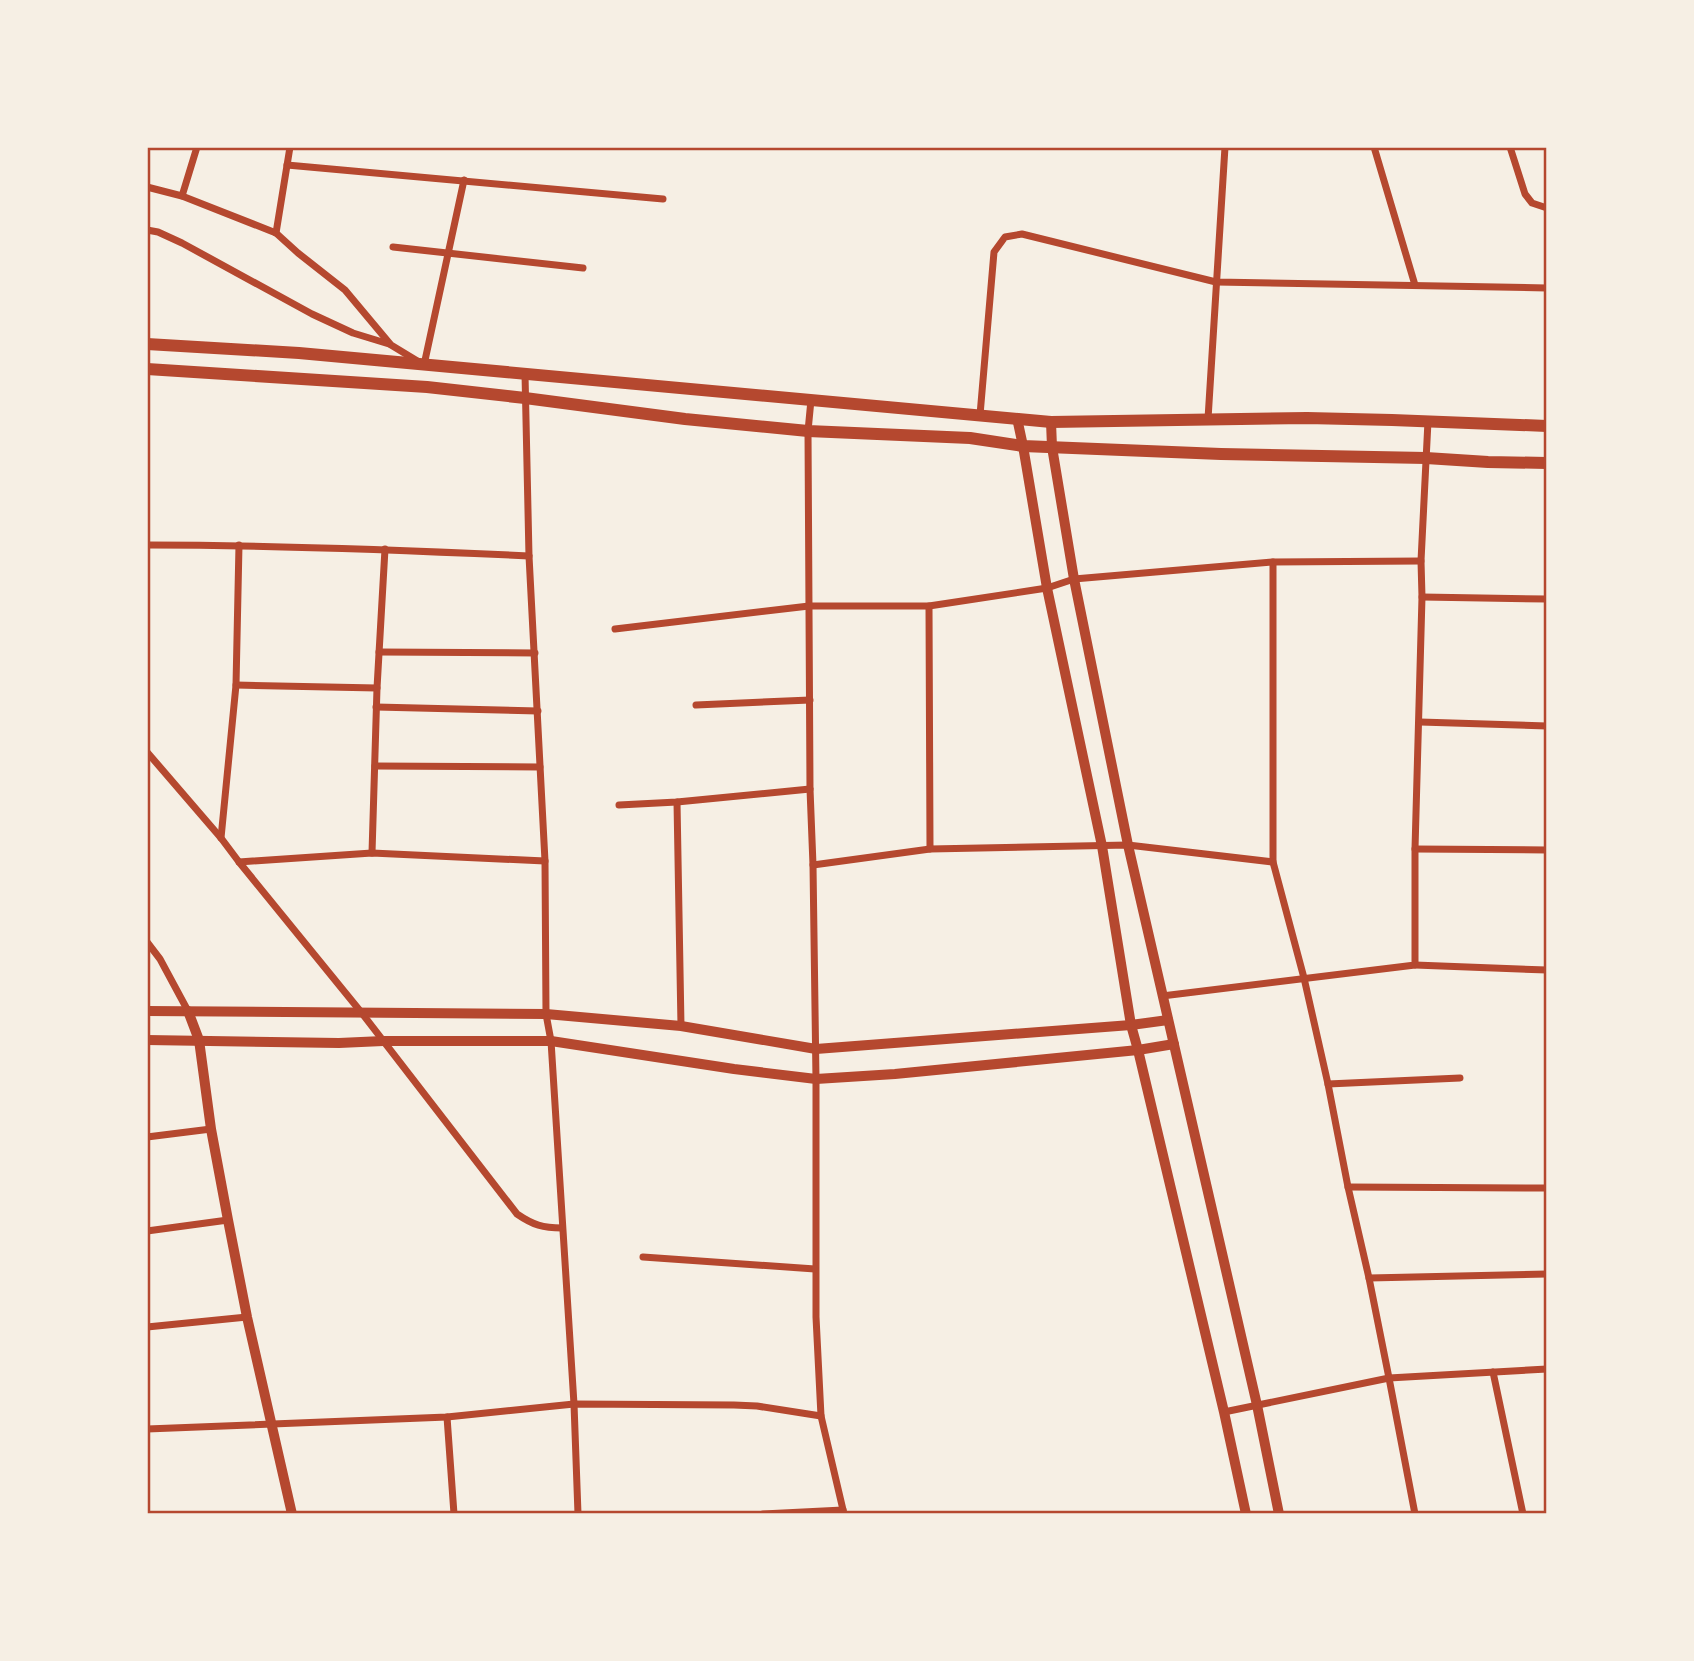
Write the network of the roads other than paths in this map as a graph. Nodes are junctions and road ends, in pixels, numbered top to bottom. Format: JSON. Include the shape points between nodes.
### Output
{"nodes":[{"id":1,"x":197,"y":147,"type":"edge"},
{"id":2,"x":290,"y":147,"type":"edge"},
{"id":3,"x":1225,"y":147,"type":"edge"},
{"id":4,"x":1374,"y":147,"type":"edge"},
{"id":5,"x":1510,"y":147,"type":"edge"},
{"id":6,"x":287,"y":165,"type":"junction"},
{"id":7,"x":464,"y":180,"type":"junction"},
{"id":8,"x":147,"y":187,"type":"edge"},
{"id":9,"x":182,"y":196,"type":"junction"},
{"id":10,"x":663,"y":199,"type":"dead end"},
{"id":11,"x":1547,"y":208,"type":"edge"},
{"id":12,"x":147,"y":230,"type":"edge"},
{"id":13,"x":276,"y":233,"type":"junction"},
{"id":14,"x":393,"y":247,"type":"dead end"},
{"id":15,"x":447,"y":252,"type":"junction"},
{"id":16,"x":583,"y":268,"type":"dead end"},
{"id":17,"x":1216,"y":282,"type":"junction"},
{"id":18,"x":1415,"y":285,"type":"junction"},
{"id":19,"x":1547,"y":288,"type":"edge"},
{"id":20,"x":147,"y":344,"type":"edge"},
{"id":21,"x":391,"y":345,"type":"junction"},
{"id":22,"x":424,"y":365,"type":"junction"},
{"id":23,"x":147,"y":369,"type":"edge"},
{"id":24,"x":525,"y":374,"type":"junction"},
{"id":25,"x":525,"y":398,"type":"junction"},
{"id":26,"x":811,"y":400,"type":"junction"},
{"id":27,"x":980,"y":415,"type":"junction"},
{"id":28,"x":1017,"y":418,"type":"junction"},
{"id":29,"x":1208,"y":419,"type":"junction"},
{"id":30,"x":1427,"y":421,"type":"junction"},
{"id":31,"x":1051,"y":422,"type":"junction"},
{"id":32,"x":1547,"y":426,"type":"edge"},
{"id":33,"x":808,"y":431,"type":"junction"},
{"id":34,"x":1023,"y":446,"type":"junction"},
{"id":35,"x":1052,"y":447,"type":"junction"},
{"id":36,"x":1426,"y":458,"type":"junction"},
{"id":37,"x":1547,"y":463,"type":"edge"},
{"id":38,"x":147,"y":545,"type":"edge"},
{"id":39,"x":239,"y":545,"type":"junction"},
{"id":40,"x":385,"y":549,"type":"junction"},
{"id":41,"x":530,"y":556,"type":"junction"},
{"id":42,"x":1421,"y":561,"type":"junction"},
{"id":43,"x":1273,"y":562,"type":"junction"},
{"id":44,"x":1074,"y":579,"type":"junction"},
{"id":45,"x":1047,"y":589,"type":"junction"},
{"id":46,"x":1422,"y":597,"type":"junction"},
{"id":47,"x":1547,"y":600,"type":"edge"},
{"id":48,"x":809,"y":606,"type":"junction"},
{"id":49,"x":929,"y":606,"type":"junction"},
{"id":50,"x":615,"y":629,"type":"dead end"},
{"id":51,"x":379,"y":652,"type":"junction"},
{"id":52,"x":535,"y":653,"type":"junction"},
{"id":53,"x":236,"y":685,"type":"junction"},
{"id":54,"x":377,"y":688,"type":"junction"},
{"id":55,"x":810,"y":700,"type":"junction"},
{"id":56,"x":696,"y":705,"type":"dead end"},
{"id":57,"x":376,"y":707,"type":"junction"},
{"id":58,"x":538,"y":711,"type":"junction"},
{"id":59,"x":1420,"y":722,"type":"junction"},
{"id":60,"x":1547,"y":726,"type":"edge"},
{"id":61,"x":147,"y":752,"type":"edge"},
{"id":62,"x":374,"y":766,"type":"junction"},
{"id":63,"x":541,"y":767,"type":"junction"},
{"id":64,"x":810,"y":789,"type":"junction"},
{"id":65,"x":677,"y":802,"type":"junction"},
{"id":66,"x":619,"y":805,"type":"dead end"},
{"id":67,"x":221,"y":838,"type":"junction"},
{"id":68,"x":1128,"y":845,"type":"junction"},
{"id":69,"x":1102,"y":846,"type":"junction"},
{"id":70,"x":930,"y":849,"type":"junction"},
{"id":71,"x":1415,"y":849,"type":"junction"},
{"id":72,"x":1547,"y":850,"type":"edge"},
{"id":73,"x":372,"y":853,"type":"junction"},
{"id":74,"x":545,"y":861,"type":"junction"},
{"id":75,"x":239,"y":862,"type":"junction"},
{"id":76,"x":1273,"y":862,"type":"junction"},
{"id":77,"x":813,"y":865,"type":"junction"},
{"id":78,"x":147,"y":942,"type":"edge"},
{"id":79,"x":1415,"y":965,"type":"junction"},
{"id":80,"x":1547,"y":970,"type":"edge"},
{"id":81,"x":1304,"y":978,"type":"junction"},
{"id":82,"x":1162,"y":996,"type":"junction"},
{"id":83,"x":147,"y":1011,"type":"edge"},
{"id":84,"x":188,"y":1011,"type":"junction"},
{"id":85,"x":361,"y":1012,"type":"junction"},
{"id":86,"x":546,"y":1014,"type":"junction"},
{"id":87,"x":1168,"y":1020,"type":"junction"},
{"id":88,"x":1130,"y":1025,"type":"junction"},
{"id":89,"x":681,"y":1026,"type":"junction"},
{"id":90,"x":147,"y":1040,"type":"edge"},
{"id":91,"x":199,"y":1040,"type":"junction"},
{"id":92,"x":383,"y":1041,"type":"junction"},
{"id":93,"x":551,"y":1041,"type":"junction"},
{"id":94,"x":1174,"y":1044,"type":"junction"},
{"id":95,"x":816,"y":1048,"type":"junction"},
{"id":96,"x":1138,"y":1050,"type":"junction"},
{"id":97,"x":1460,"y":1078,"type":"dead end"},
{"id":98,"x":817,"y":1079,"type":"junction"},
{"id":99,"x":1328,"y":1084,"type":"junction"},
{"id":100,"x":211,"y":1129,"type":"junction"},
{"id":101,"x":147,"y":1137,"type":"edge"},
{"id":102,"x":1348,"y":1187,"type":"junction"},
{"id":103,"x":1547,"y":1188,"type":"edge"},
{"id":104,"x":228,"y":1220,"type":"junction"},
{"id":105,"x":562,"y":1228,"type":"junction"},
{"id":106,"x":147,"y":1231,"type":"edge"},
{"id":107,"x":643,"y":1257,"type":"dead end"},
{"id":108,"x":815,"y":1269,"type":"junction"},
{"id":109,"x":1547,"y":1274,"type":"edge"},
{"id":110,"x":1369,"y":1278,"type":"junction"},
{"id":111,"x":247,"y":1317,"type":"junction"},
{"id":112,"x":147,"y":1327,"type":"edge"},
{"id":113,"x":1547,"y":1369,"type":"edge"},
{"id":114,"x":1493,"y":1372,"type":"junction"},
{"id":115,"x":1389,"y":1378,"type":"junction"},
{"id":116,"x":574,"y":1404,"type":"junction"},
{"id":117,"x":1256,"y":1405,"type":"junction"},
{"id":118,"x":1224,"y":1412,"type":"junction"},
{"id":119,"x":821,"y":1416,"type":"junction"},
{"id":120,"x":447,"y":1417,"type":"junction"},
{"id":121,"x":273,"y":1424,"type":"junction"},
{"id":122,"x":147,"y":1429,"type":"edge"},
{"id":123,"x":844,"y":1512,"type":"edge"},
{"id":124,"x":292,"y":1514,"type":"edge"},
{"id":125,"x":454,"y":1514,"type":"edge"},
{"id":126,"x":578,"y":1514,"type":"edge"},
{"id":127,"x":763,"y":1514,"type":"edge"},
{"id":128,"x":1246,"y":1514,"type":"edge"},
{"id":129,"x":1279,"y":1514,"type":"edge"},
{"id":130,"x":1415,"y":1514,"type":"edge"},
{"id":131,"x":1523,"y":1514,"type":"edge"}],
"edges":[{"from":1,"to":9,"type":"street"},
{"from":2,"to":6,"type":"street"},
{"from":3,"to":17,"type":"street"},
{"from":4,"to":18,"type":"street"},
{"from":5,"to":11,"type":"street","via":[[1525,194],[1532,203]]},
{"from":6,"to":7,"type":"street"},
{"from":6,"to":13,"type":"street"},
{"from":7,"to":10,"type":"street"},
{"from":7,"to":15,"type":"street"},
{"from":8,"to":9,"type":"street"},
{"from":9,"to":13,"type":"street"},
{"from":12,"to":21,"type":"street","via":[[181,243],[312,314]]},
{"from":13,"to":21,"type":"street","via":[[345,290]]},
{"from":14,"to":15,"type":"street"},
{"from":15,"to":16,"type":"street"},
{"from":15,"to":22,"type":"street"},
{"from":17,"to":18,"type":"street"},
{"from":17,"to":27,"type":"street","via":[[1022,234],[1005,237],[994,252]]},
{"from":17,"to":29,"type":"street"},
{"from":18,"to":19,"type":"street"},
{"from":20,"to":22,"type":"main road"},
{"from":21,"to":22,"type":"street"},
{"from":22,"to":24,"type":"main road"},
{"from":23,"to":25,"type":"main road"},
{"from":24,"to":25,"type":"street"},
{"from":24,"to":26,"type":"main road"},
{"from":25,"to":33,"type":"main road"},
{"from":25,"to":41,"type":"street"},
{"from":26,"to":27,"type":"main road"},
{"from":26,"to":33,"type":"street"},
{"from":27,"to":28,"type":"main road"},
{"from":28,"to":31,"type":"main road"},
{"from":28,"to":34,"type":"street"},
{"from":29,"to":30,"type":"main road"},
{"from":29,"to":31,"type":"main road"},
{"from":30,"to":32,"type":"main road"},
{"from":30,"to":36,"type":"street"},
{"from":31,"to":35,"type":"street"},
{"from":33,"to":34,"type":"main road","via":[[970,438]]},
{"from":33,"to":48,"type":"street"},
{"from":34,"to":35,"type":"main road"},
{"from":34,"to":45,"type":"street"},
{"from":35,"to":36,"type":"main road"},
{"from":35,"to":44,"type":"street"},
{"from":36,"to":37,"type":"main road"},
{"from":36,"to":42,"type":"street"},
{"from":38,"to":39,"type":"street"},
{"from":39,"to":40,"type":"street"},
{"from":39,"to":53,"type":"street"},
{"from":40,"to":41,"type":"street"},
{"from":40,"to":51,"type":"street"},
{"from":41,"to":52,"type":"street"},
{"from":42,"to":43,"type":"street"},
{"from":42,"to":46,"type":"street"},
{"from":43,"to":44,"type":"street"},
{"from":43,"to":76,"type":"street"},
{"from":44,"to":45,"type":"street"},
{"from":44,"to":68,"type":"street"},
{"from":45,"to":49,"type":"street"},
{"from":45,"to":69,"type":"street"},
{"from":46,"to":47,"type":"street"},
{"from":46,"to":59,"type":"street"},
{"from":48,"to":49,"type":"street"},
{"from":48,"to":50,"type":"street"},
{"from":48,"to":55,"type":"street"},
{"from":49,"to":70,"type":"street"},
{"from":51,"to":52,"type":"street"},
{"from":51,"to":54,"type":"street"},
{"from":52,"to":58,"type":"street"},
{"from":53,"to":54,"type":"street"},
{"from":53,"to":67,"type":"street"},
{"from":54,"to":57,"type":"street"},
{"from":55,"to":56,"type":"street"},
{"from":55,"to":64,"type":"street"},
{"from":57,"to":58,"type":"street"},
{"from":57,"to":62,"type":"street"},
{"from":58,"to":63,"type":"street"},
{"from":59,"to":60,"type":"street"},
{"from":59,"to":71,"type":"street"},
{"from":61,"to":67,"type":"street"},
{"from":62,"to":63,"type":"street"},
{"from":62,"to":73,"type":"street"},
{"from":63,"to":74,"type":"street"},
{"from":64,"to":65,"type":"street"},
{"from":64,"to":77,"type":"street"},
{"from":65,"to":66,"type":"street"},
{"from":65,"to":89,"type":"street"},
{"from":67,"to":75,"type":"street"},
{"from":68,"to":69,"type":"street"},
{"from":68,"to":76,"type":"street"},
{"from":68,"to":82,"type":"street"},
{"from":69,"to":70,"type":"street"},
{"from":69,"to":88,"type":"street"},
{"from":70,"to":77,"type":"street"},
{"from":71,"to":72,"type":"street"},
{"from":71,"to":79,"type":"street"},
{"from":73,"to":74,"type":"street"},
{"from":73,"to":75,"type":"street"},
{"from":74,"to":86,"type":"street"},
{"from":75,"to":85,"type":"street"},
{"from":76,"to":81,"type":"street"},
{"from":77,"to":95,"type":"street"},
{"from":78,"to":84,"type":"street"},
{"from":79,"to":80,"type":"street"},
{"from":79,"to":81,"type":"street"},
{"from":81,"to":82,"type":"street"},
{"from":81,"to":99,"type":"street"},
{"from":82,"to":87,"type":"street"},
{"from":83,"to":84,"type":"street"},
{"from":84,"to":85,"type":"street"},
{"from":84,"to":91,"type":"street"},
{"from":85,"to":86,"type":"street"},
{"from":85,"to":92,"type":"street"},
{"from":86,"to":89,"type":"street"},
{"from":86,"to":93,"type":"street"},
{"from":87,"to":88,"type":"street"},
{"from":87,"to":94,"type":"street"},
{"from":88,"to":95,"type":"street"},
{"from":88,"to":96,"type":"street"},
{"from":89,"to":95,"type":"street"},
{"from":90,"to":91,"type":"street"},
{"from":91,"to":92,"type":"street"},
{"from":91,"to":100,"type":"street"},
{"from":92,"to":93,"type":"street"},
{"from":92,"to":105,"type":"street","via":[[517,1214],[544,1228]]},
{"from":93,"to":98,"type":"street"},
{"from":93,"to":105,"type":"street"},
{"from":94,"to":96,"type":"street"},
{"from":94,"to":117,"type":"street"},
{"from":95,"to":98,"type":"street"},
{"from":96,"to":98,"type":"street"},
{"from":96,"to":118,"type":"street"},
{"from":97,"to":99,"type":"street"},
{"from":98,"to":108,"type":"street"},
{"from":99,"to":102,"type":"street"},
{"from":100,"to":101,"type":"street"},
{"from":100,"to":104,"type":"street"},
{"from":102,"to":103,"type":"street"},
{"from":102,"to":110,"type":"street"},
{"from":104,"to":106,"type":"street"},
{"from":104,"to":111,"type":"street"},
{"from":105,"to":116,"type":"street"},
{"from":107,"to":108,"type":"street"},
{"from":108,"to":119,"type":"street"},
{"from":109,"to":110,"type":"street"},
{"from":110,"to":115,"type":"street"},
{"from":111,"to":112,"type":"street"},
{"from":111,"to":121,"type":"street"},
{"from":113,"to":114,"type":"street"},
{"from":114,"to":115,"type":"street"},
{"from":114,"to":131,"type":"street"},
{"from":115,"to":117,"type":"street"},
{"from":115,"to":130,"type":"street"},
{"from":116,"to":119,"type":"street","via":[[746,1406]]},
{"from":116,"to":120,"type":"street"},
{"from":116,"to":126,"type":"street"},
{"from":117,"to":118,"type":"street"},
{"from":117,"to":129,"type":"street"},
{"from":118,"to":128,"type":"street"},
{"from":119,"to":123,"type":"street"},
{"from":120,"to":121,"type":"street"},
{"from":120,"to":125,"type":"street"},
{"from":121,"to":122,"type":"street"},
{"from":121,"to":124,"type":"street"},
{"from":123,"to":127,"type":"street"}]}
